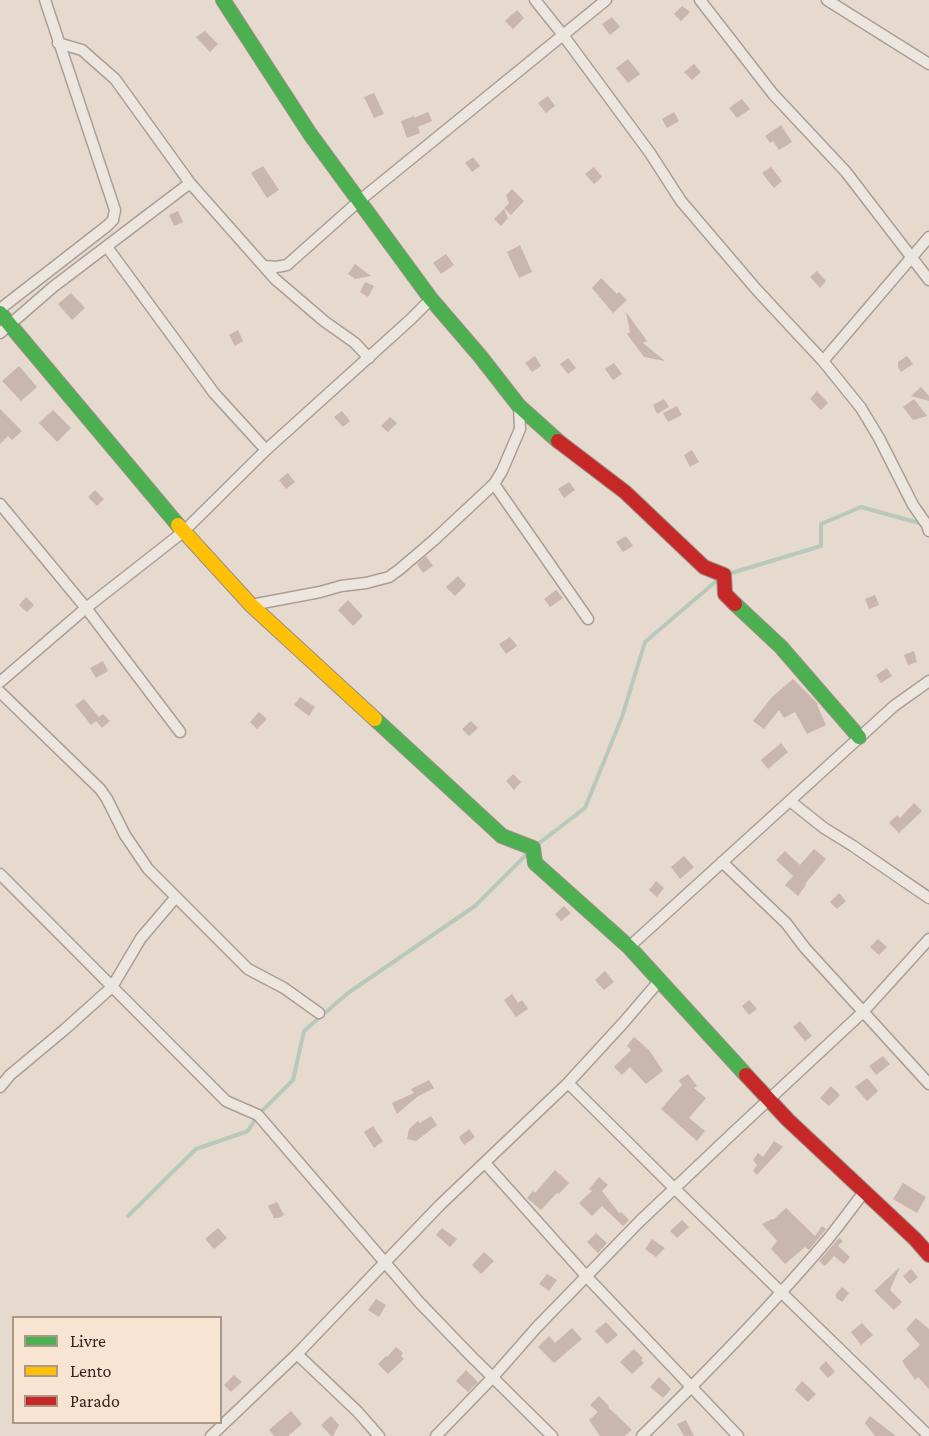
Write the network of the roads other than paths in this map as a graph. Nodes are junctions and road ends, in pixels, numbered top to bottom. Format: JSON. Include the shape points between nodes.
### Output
{"nodes":[{"id":1,"x":45,"y":0,"type":"edge"},
{"id":2,"x":223,"y":0,"type":"edge"},
{"id":3,"x":535,"y":0,"type":"edge"},
{"id":4,"x":606,"y":0,"type":"edge"},
{"id":5,"x":700,"y":0,"type":"edge"},
{"id":6,"x":827,"y":0,"type":"edge"},
{"id":7,"x":563,"y":35,"type":"junction"},
{"id":8,"x":58,"y":43,"type":"junction"},
{"id":9,"x":929,"y":64,"type":"edge"},
{"id":10,"x":190,"y":183,"type":"junction"},
{"id":11,"x":359,"y":201,"type":"junction"},
{"id":12,"x":929,"y":237,"type":"edge"},
{"id":13,"x":107,"y":248,"type":"junction"},
{"id":14,"x":913,"y":257,"type":"junction"},
{"id":15,"x":287,"y":265,"type":"junction"},
{"id":16,"x":265,"y":266,"type":"junction"},
{"id":17,"x":929,"y":280,"type":"edge"},
{"id":18,"x":285,"y":288,"type":"junction"},
{"id":19,"x":431,"y":299,"type":"junction"},
{"id":20,"x":0,"y":311,"type":"edge"},
{"id":21,"x":5,"y":329,"type":"edge"},
{"id":22,"x":369,"y":358,"type":"junction"},
{"id":23,"x":823,"y":361,"type":"junction"},
{"id":24,"x":519,"y":406,"type":"junction"},
{"id":25,"x":266,"y":450,"type":"junction"},
{"id":26,"x":494,"y":483,"type":"junction"},
{"id":27,"x":0,"y":504,"type":"edge"},
{"id":28,"x":929,"y":531,"type":"edge"},
{"id":29,"x":183,"y":532,"type":"junction"},
{"id":30,"x":251,"y":605,"type":"junction"},
{"id":31,"x":86,"y":608,"type":"junction"},
{"id":32,"x":588,"y":618,"type":"dead end"},
{"id":33,"x":929,"y":681,"type":"edge"},
{"id":34,"x":0,"y":682,"type":"edge"},
{"id":35,"x":0,"y":692,"type":"edge"},
{"id":36,"x":180,"y":732,"type":"dead end"},
{"id":37,"x":859,"y":737,"type":"junction"},
{"id":38,"x":790,"y":801,"type":"junction"},
{"id":39,"x":722,"y":862,"type":"junction"},
{"id":40,"x":0,"y":874,"type":"edge"},
{"id":41,"x":176,"y":897,"type":"junction"},
{"id":42,"x":929,"y":898,"type":"edge"},
{"id":43,"x":929,"y":939,"type":"edge"},
{"id":44,"x":629,"y":947,"type":"junction"},
{"id":45,"x":660,"y":980,"type":"junction"},
{"id":46,"x":112,"y":987,"type":"junction"},
{"id":47,"x":863,"y":1012,"type":"junction"},
{"id":48,"x":319,"y":1013,"type":"dead end"},
{"id":49,"x":568,"y":1083,"type":"junction"},
{"id":50,"x":929,"y":1084,"type":"edge"},
{"id":51,"x":0,"y":1087,"type":"edge"},
{"id":52,"x":769,"y":1100,"type":"junction"},
{"id":53,"x":484,"y":1163,"type":"junction"},
{"id":54,"x":674,"y":1188,"type":"junction"},
{"id":55,"x":864,"y":1192,"type":"junction"},
{"id":56,"x":929,"y":1255,"type":"edge"},
{"id":57,"x":385,"y":1263,"type":"junction"},
{"id":58,"x":587,"y":1277,"type":"junction"},
{"id":59,"x":782,"y":1292,"type":"junction"},
{"id":60,"x":297,"y":1354,"type":"junction"},
{"id":61,"x":493,"y":1377,"type":"junction"},
{"id":62,"x":691,"y":1388,"type":"junction"},
{"id":63,"x":211,"y":1436,"type":"edge"},
{"id":64,"x":379,"y":1436,"type":"edge"},
{"id":65,"x":436,"y":1436,"type":"edge"},
{"id":66,"x":552,"y":1436,"type":"edge"},
{"id":67,"x":642,"y":1436,"type":"edge"},
{"id":68,"x":738,"y":1436,"type":"edge"},
{"id":69,"x":929,"y":1436,"type":"edge"}],
"edges":[{"from":1,"to":8,"type":"street"},
{"from":2,"to":11,"type":"street","via":[[310,134]]},
{"from":3,"to":7,"type":"street"},
{"from":4,"to":7,"type":"street"},
{"from":5,"to":14,"type":"street","via":[[773,94],[846,172]]},
{"from":6,"to":9,"type":"street"},
{"from":7,"to":11,"type":"street"},
{"from":7,"to":23,"type":"street","via":[[681,201]]},
{"from":8,"to":10,"type":"street","via":[[82,50],[115,79]]},
{"from":8,"to":20,"type":"street","via":[[115,210],[113,220]]},
{"from":10,"to":13,"type":"street"},
{"from":10,"to":16,"type":"street"},
{"from":11,"to":15,"type":"street"},
{"from":11,"to":19,"type":"street"},
{"from":12,"to":14,"type":"street"},
{"from":13,"to":21,"type":"street","via":[[53,287]]},
{"from":13,"to":25,"type":"street","via":[[214,393]]},
{"from":14,"to":17,"type":"street"},
{"from":14,"to":23,"type":"street"},
{"from":15,"to":16,"type":"street"},
{"from":15,"to":18,"type":"street"},
{"from":16,"to":18,"type":"street"},
{"from":18,"to":22,"type":"street"},
{"from":19,"to":22,"type":"street"},
{"from":19,"to":24,"type":"street"},
{"from":20,"to":21,"type":"street"},
{"from":21,"to":29,"type":"street","via":[[95,426]]},
{"from":22,"to":25,"type":"street"},
{"from":23,"to":28,"type":"street","via":[[861,408]]},
{"from":24,"to":26,"type":"street","via":[[520,429]]},
{"from":24,"to":37,"type":"street","via":[[625,492],[704,567],[724,575],[725,594],[781,647]]},
{"from":25,"to":29,"type":"street"},
{"from":26,"to":30,"type":"street","via":[[389,577]]},
{"from":26,"to":32,"type":"street"},
{"from":27,"to":31,"type":"street"},
{"from":29,"to":30,"type":"street"},
{"from":29,"to":31,"type":"street"},
{"from":30,"to":44,"type":"street","via":[[502,836],[533,848],[536,863]]},
{"from":31,"to":34,"type":"street"},
{"from":31,"to":36,"type":"street"},
{"from":33,"to":37,"type":"street"},
{"from":35,"to":41,"type":"street","via":[[100,789],[148,869]]},
{"from":37,"to":38,"type":"street"},
{"from":38,"to":39,"type":"street"},
{"from":38,"to":42,"type":"street"},
{"from":39,"to":44,"type":"street"},
{"from":39,"to":47,"type":"street","via":[[786,923]]},
{"from":40,"to":46,"type":"street"},
{"from":41,"to":46,"type":"street","via":[[141,938]]},
{"from":41,"to":48,"type":"street","via":[[248,969]]},
{"from":43,"to":47,"type":"street"},
{"from":44,"to":45,"type":"street"},
{"from":45,"to":49,"type":"street"},
{"from":45,"to":52,"type":"street"},
{"from":46,"to":51,"type":"street"},
{"from":46,"to":57,"type":"street","via":[[226,1101],[258,1115]]},
{"from":47,"to":50,"type":"street"},
{"from":47,"to":52,"type":"street"},
{"from":49,"to":53,"type":"street"},
{"from":49,"to":54,"type":"street"},
{"from":52,"to":54,"type":"street"},
{"from":52,"to":55,"type":"street"},
{"from":53,"to":57,"type":"street"},
{"from":53,"to":58,"type":"street"},
{"from":54,"to":58,"type":"street"},
{"from":54,"to":59,"type":"street"},
{"from":55,"to":56,"type":"street"},
{"from":55,"to":59,"type":"street"},
{"from":57,"to":60,"type":"street"},
{"from":57,"to":61,"type":"street"},
{"from":58,"to":61,"type":"street"},
{"from":58,"to":62,"type":"street"},
{"from":59,"to":62,"type":"street"},
{"from":59,"to":69,"type":"street"},
{"from":60,"to":63,"type":"street"},
{"from":60,"to":64,"type":"street"},
{"from":61,"to":65,"type":"street"},
{"from":61,"to":66,"type":"street"},
{"from":62,"to":67,"type":"street"},
{"from":62,"to":68,"type":"street"}]}
